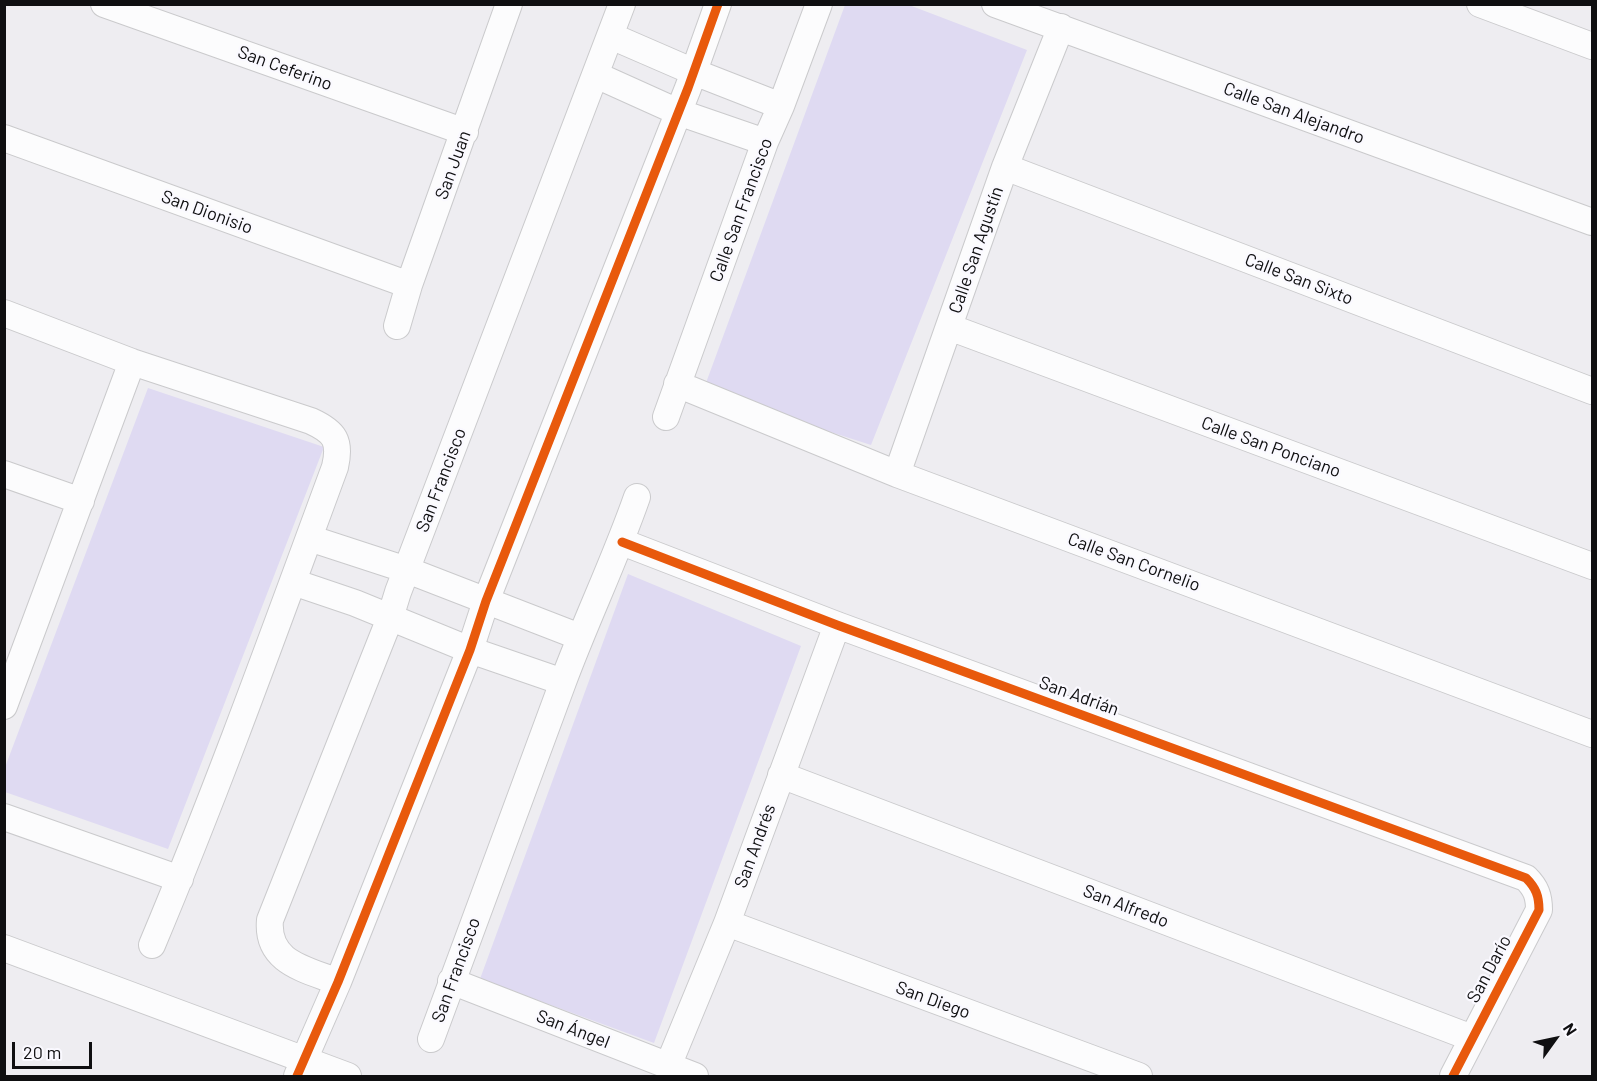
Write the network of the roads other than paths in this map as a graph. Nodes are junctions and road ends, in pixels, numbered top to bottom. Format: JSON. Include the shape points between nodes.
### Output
{"nodes":[{"id":1,"x":105,"y":4,"type":"edge"},
{"id":2,"x":509,"y":4,"type":"edge"},
{"id":3,"x":622,"y":4,"type":"edge"},
{"id":4,"x":718,"y":4,"type":"edge"},
{"id":5,"x":819,"y":4,"type":"edge"},
{"id":6,"x":996,"y":4,"type":"edge"},
{"id":7,"x":1480,"y":4,"type":"edge"},
{"id":8,"x":1061,"y":27,"type":"junction"},
{"id":9,"x":610,"y":36,"type":"junction"},
{"id":10,"x":1591,"y":42,"type":"edge"},
{"id":11,"x":694,"y":72,"type":"junction"},
{"id":12,"x":596,"y":75,"type":"junction"},
{"id":13,"x":781,"y":106,"type":"junction"},
{"id":14,"x":678,"y":112,"type":"junction"},
{"id":15,"x":465,"y":132,"type":"junction"},
{"id":16,"x":4,"y":138,"type":"edge"},
{"id":17,"x":765,"y":142,"type":"junction"},
{"id":18,"x":1005,"y":168,"type":"junction"},
{"id":19,"x":1593,"y":222,"type":"edge"},
{"id":20,"x":409,"y":285,"type":"junction"},
{"id":21,"x":4,"y":313,"type":"edge"},
{"id":22,"x":397,"y":326,"type":"dead end"},
{"id":23,"x":949,"y":327,"type":"junction"},
{"id":24,"x":132,"y":362,"type":"junction"},
{"id":25,"x":677,"y":384,"type":"junction"},
{"id":26,"x":1593,"y":391,"type":"edge"},
{"id":27,"x":666,"y":417,"type":"dead end"},
{"id":28,"x":4,"y":474,"type":"edge"},
{"id":29,"x":897,"y":474,"type":"junction"},
{"id":30,"x":637,"y":497,"type":"dead end"},
{"id":31,"x":81,"y":501,"type":"junction"},
{"id":32,"x":309,"y":538,"type":"junction"},
{"id":33,"x":622,"y":542,"type":"junction"},
{"id":34,"x":1593,"y":566,"type":"edge"},
{"id":35,"x":407,"y":570,"type":"junction"},
{"id":36,"x":293,"y":582,"type":"junction"},
{"id":37,"x":486,"y":601,"type":"junction"},
{"id":38,"x":390,"y":618,"type":"junction"},
{"id":39,"x":837,"y":625,"type":"junction"},
{"id":40,"x":580,"y":637,"type":"junction"},
{"id":41,"x":470,"y":650,"type":"junction"},
{"id":42,"x":13,"y":655,"type":"edge"},
{"id":43,"x":563,"y":682,"type":"junction"},
{"id":44,"x":4,"y":706,"type":"edge"},
{"id":45,"x":1593,"y":734,"type":"edge"},
{"id":46,"x":781,"y":775,"type":"junction"},
{"id":47,"x":4,"y":817,"type":"edge"},
{"id":48,"x":1526,"y":878,"type":"joint"},
{"id":49,"x":180,"y":879,"type":"junction"},
{"id":50,"x":727,"y":923,"type":"junction"},
{"id":51,"x":152,"y":945,"type":"dead end"},
{"id":52,"x":4,"y":948,"type":"edge"},
{"id":53,"x":451,"y":981,"type":"junction"},
{"id":54,"x":338,"y":982,"type":"junction"},
{"id":55,"x":1472,"y":1038,"type":"junction"},
{"id":56,"x":431,"y":1040,"type":"dead end"},
{"id":57,"x":668,"y":1066,"type":"junction"},
{"id":58,"x":301,"y":1068,"type":"edge"},
{"id":59,"x":348,"y":1077,"type":"edge"},
{"id":60,"x":695,"y":1077,"type":"edge"},
{"id":61,"x":1139,"y":1077,"type":"edge"},
{"id":62,"x":1453,"y":1077,"type":"edge"}],
"edges":[{"from":1,"to":15,"type":"street","name":"San Ceferino"},
{"from":2,"to":15,"type":"street","name":"San Juan"},
{"from":3,"to":9,"type":"street","name":"San Francisco"},
{"from":4,"to":11,"type":"street"},
{"from":5,"to":13,"type":"street","name":"Calle San Francisco"},
{"from":6,"to":8,"type":"street","name":"Calle San Alejandro"},
{"from":7,"to":10,"type":"street"},
{"from":8,"to":18,"type":"street","name":"Calle San Agustín"},
{"from":8,"to":19,"type":"street","name":"Calle San Alejandro"},
{"from":9,"to":11,"type":"street"},
{"from":9,"to":12,"type":"street","name":"San Francisco"},
{"from":11,"to":13,"type":"street"},
{"from":11,"to":14,"type":"street"},
{"from":12,"to":14,"type":"street"},
{"from":12,"to":35,"type":"street","name":"San Francisco"},
{"from":13,"to":17,"type":"street","name":"Calle San Francisco"},
{"from":14,"to":17,"type":"street"},
{"from":14,"to":37,"type":"street"},
{"from":15,"to":20,"type":"street","name":"San Juan"},
{"from":16,"to":20,"type":"street","name":"San Dionisio"},
{"from":17,"to":25,"type":"street","name":"Calle San Francisco"},
{"from":18,"to":23,"type":"street","name":"Calle San Agustín"},
{"from":18,"to":26,"type":"street","name":"Calle San Sixto"},
{"from":20,"to":22,"type":"street","name":"San Juan"},
{"from":21,"to":24,"type":"street"},
{"from":23,"to":29,"type":"street","name":"Calle San Agustín"},
{"from":23,"to":34,"type":"street","name":"Calle San Ponciano"},
{"from":24,"to":31,"type":"street"},
{"from":24,"to":32,"type":"street","via":[[325,427],[335,437],[338,452]]},
{"from":25,"to":27,"type":"street","name":"Calle San Francisco"},
{"from":25,"to":29,"type":"street","name":"Calle San Cornelio"},
{"from":28,"to":31,"type":"street"},
{"from":29,"to":45,"type":"street","name":"Calle San Cornelio"},
{"from":30,"to":33,"type":"street","name":"San Francisco"},
{"from":31,"to":42,"type":"street"},
{"from":32,"to":35,"type":"street"},
{"from":32,"to":36,"type":"street"},
{"from":33,"to":39,"type":"street","name":"San Adrián"},
{"from":33,"to":40,"type":"street","name":"San Francisco"},
{"from":35,"to":37,"type":"street"},
{"from":35,"to":38,"type":"street","name":"San Francisco"},
{"from":36,"to":38,"type":"street"},
{"from":36,"to":49,"type":"street"},
{"from":37,"to":40,"type":"street"},
{"from":37,"to":41,"type":"street"},
{"from":38,"to":41,"type":"street"},
{"from":38,"to":54,"type":"street","name":"San Francisco","via":[[270,920],[269,932],[279,955]]},
{"from":39,"to":46,"type":"street","name":"San Andrés"},
{"from":39,"to":48,"type":"street","name":"San Adrián"},
{"from":40,"to":43,"type":"street","name":"San Francisco"},
{"from":41,"to":43,"type":"street"},
{"from":41,"to":54,"type":"street"},
{"from":42,"to":44,"type":"street"},
{"from":43,"to":53,"type":"street","name":"San Francisco"},
{"from":46,"to":50,"type":"street","name":"San Andrés"},
{"from":46,"to":55,"type":"street","name":"San Alfredo"},
{"from":47,"to":49,"type":"street"},
{"from":48,"to":55,"type":"street","name":"San Darío","via":[[1539,896],[1539,910]]},
{"from":49,"to":51,"type":"street"},
{"from":50,"to":57,"type":"street","name":"San Andrés"},
{"from":50,"to":61,"type":"street","name":"San Diego"},
{"from":52,"to":58,"type":"street"},
{"from":53,"to":56,"type":"street","name":"San Francisco"},
{"from":53,"to":57,"type":"street","name":"San Ángel"},
{"from":54,"to":58,"type":"street"},
{"from":55,"to":62,"type":"street","name":"San Darío"},
{"from":57,"to":60,"type":"street","name":"San Ángel"},
{"from":58,"to":59,"type":"street"}]}
